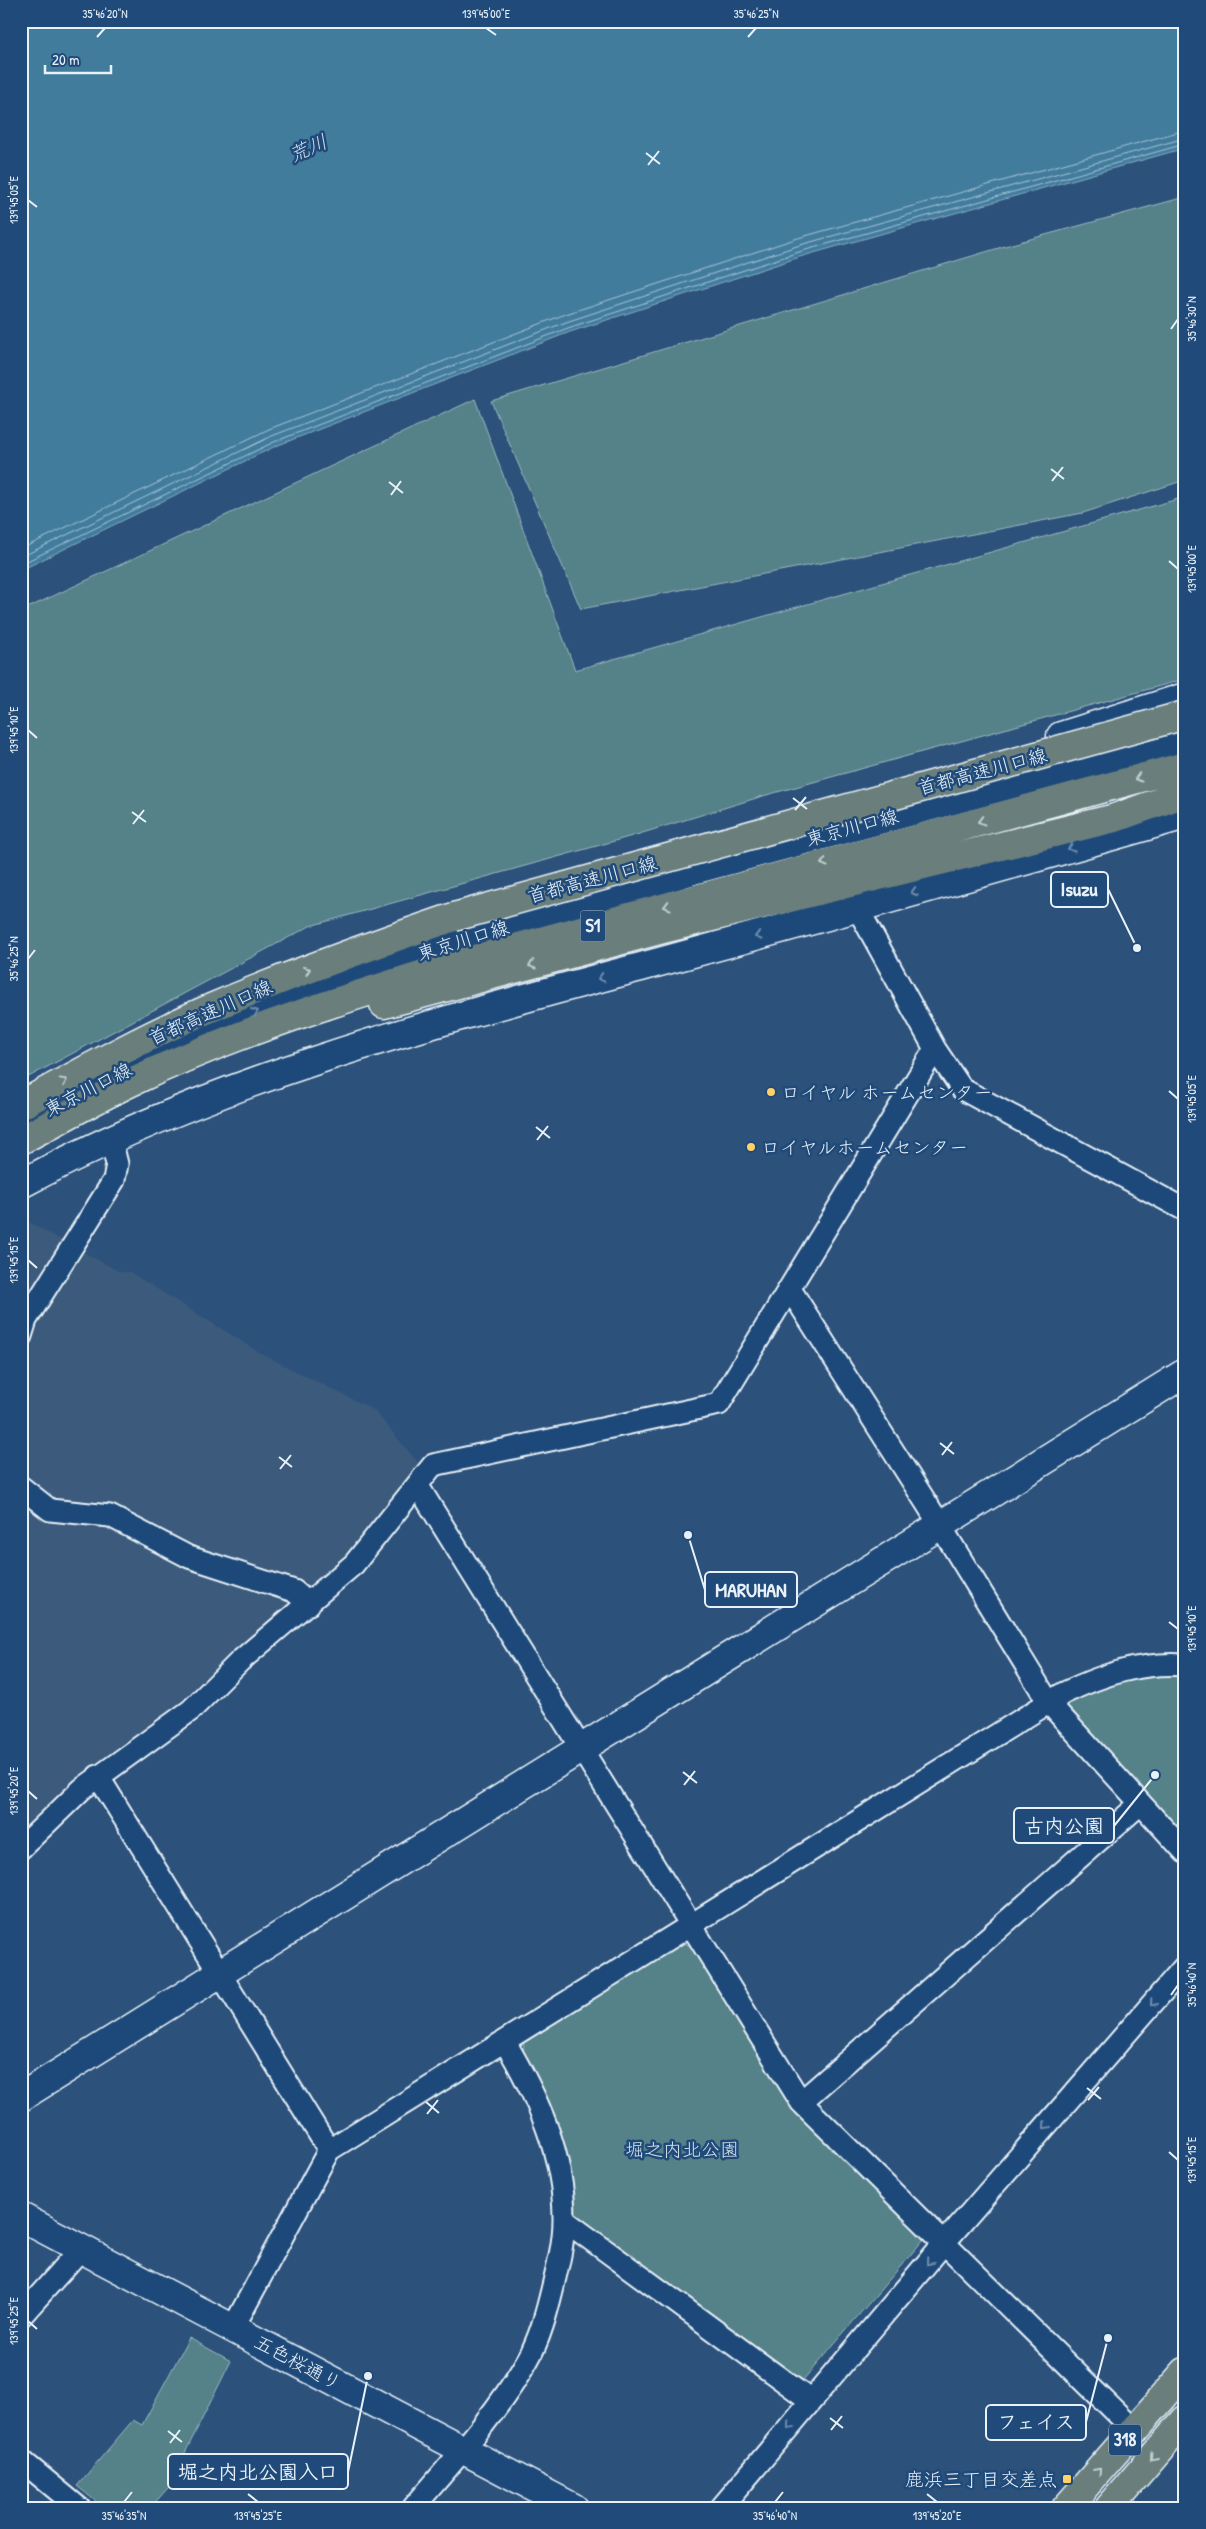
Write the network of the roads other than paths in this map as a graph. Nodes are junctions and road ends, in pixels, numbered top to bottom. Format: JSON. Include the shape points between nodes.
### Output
{"nodes":[{"id":1,"x":1185,"y":697,"type":"edge"},
{"id":2,"x":1185,"y":715,"type":"edge"},
{"id":3,"x":1185,"y":727,"type":"edge"},
{"id":4,"x":1185,"y":738,"type":"edge"},
{"id":5,"x":1185,"y":766,"type":"edge"},
{"id":6,"x":1185,"y":793,"type":"edge"},
{"id":7,"x":1185,"y":815,"type":"edge"},
{"id":8,"x":693,"y":870,"type":"junction"},
{"id":9,"x":858,"y":909,"type":"junction"},
{"id":10,"x":454,"y":917,"type":"junction"},
{"id":11,"x":221,"y":1044,"type":"junction"},
{"id":12,"x":935,"y":1049,"type":"junction"},
{"id":13,"x":21,"y":1105,"type":"edge"},
{"id":14,"x":21,"y":1123,"type":"edge"},
{"id":15,"x":21,"y":1140,"type":"edge"},
{"id":16,"x":111,"y":1140,"type":"junction"},
{"id":17,"x":21,"y":1184,"type":"edge"},
{"id":18,"x":1185,"y":1210,"type":"edge"},
{"id":19,"x":790,"y":1289,"type":"junction"},
{"id":20,"x":21,"y":1336,"type":"edge"},
{"id":21,"x":1185,"y":1373,"type":"edge"},
{"id":22,"x":418,"y":1486,"type":"junction"},
{"id":23,"x":21,"y":1487,"type":"edge"},
{"id":24,"x":940,"y":1527,"type":"junction"},
{"id":25,"x":309,"y":1604,"type":"junction"},
{"id":26,"x":1185,"y":1665,"type":"edge"},
{"id":27,"x":1049,"y":1703,"type":"junction"},
{"id":28,"x":580,"y":1748,"type":"junction"},
{"id":29,"x":98,"y":1776,"type":"junction"},
{"id":30,"x":1140,"y":1804,"type":"junction"},
{"id":31,"x":21,"y":1848,"type":"edge"},
{"id":32,"x":1185,"y":1852,"type":"edge"},
{"id":33,"x":690,"y":1925,"type":"junction"},
{"id":34,"x":1185,"y":1966,"type":"edge"},
{"id":35,"x":219,"y":1972,"type":"junction"},
{"id":36,"x":505,"y":2042,"type":"junction"},
{"id":37,"x":21,"y":2097,"type":"edge"},
{"id":38,"x":801,"y":2102,"type":"junction"},
{"id":39,"x":329,"y":2150,"type":"junction"},
{"id":40,"x":21,"y":2217,"type":"edge"},
{"id":41,"x":564,"y":2220,"type":"junction"},
{"id":42,"x":944,"y":2243,"type":"junction"},
{"id":43,"x":81,"y":2249,"type":"junction"},
{"id":44,"x":21,"y":2316,"type":"edge"},
{"id":45,"x":234,"y":2328,"type":"junction"},
{"id":46,"x":1185,"y":2372,"type":"edge"},
{"id":47,"x":811,"y":2401,"type":"junction"},
{"id":48,"x":1185,"y":2420,"type":"edge"},
{"id":49,"x":1134,"y":2430,"type":"junction"},
{"id":50,"x":463,"y":2449,"type":"junction"},
{"id":51,"x":21,"y":2460,"type":"edge"},
{"id":52,"x":79,"y":2508,"type":"edge"},
{"id":53,"x":413,"y":2508,"type":"edge"},
{"id":54,"x":574,"y":2508,"type":"edge"},
{"id":55,"x":721,"y":2508,"type":"edge"},
{"id":56,"x":1066,"y":2508,"type":"edge"},
{"id":57,"x":1109,"y":2508,"type":"edge"}],
"edges":[{"from":1,"to":8,"type":"street","via":[[928,778]]},
{"from":2,"to":10,"type":"main road","name":"首都高速川口線","number":"S1","bridge":true},
{"from":3,"to":10,"type":"main road","number":"S1","bridge":true,"via":[[698,859],[523,910]]},
{"from":4,"to":8,"type":"street","name":"東京川口線"},
{"from":5,"to":11,"type":"main road","name":"首都高速川口線","number":"S1","one_way":true,"via":[[456,964],[340,1000]]},
{"from":6,"to":11,"type":"main road","one_way":true,"via":[[1115,818],[664,929]]},
{"from":7,"to":9,"type":"street","one_way":true},
{"from":14,"to":8,"type":"street","name":"東京川口線","one_way":true,"via":[[156,1054],[334,979]]},
{"from":9,"to":12,"type":"street"},
{"from":9,"to":16,"type":"street","one_way":true,"via":[[436,1022],[258,1081]]},
{"from":13,"to":10,"type":"main road","name":"首都高速川口線","number":"S1","one_way":true,"via":[[93,1065],[210,1009],[339,957]]},
{"from":11,"to":15,"type":"main road","name":"首都高速川口線","number":"S1","via":[[130,1083]]},
{"from":12,"to":18,"type":"street","via":[[962,1089]]},
{"from":12,"to":19,"type":"street"},
{"from":16,"to":17,"type":"street"},
{"from":16,"to":20,"type":"street","via":[[118,1164],[114,1180],[26,1320]]},
{"from":19,"to":22,"type":"street","via":[[719,1404],[433,1465]]},
{"from":19,"to":24,"type":"street"},
{"from":21,"to":24,"type":"street"},
{"from":22,"to":25,"type":"street","via":[[354,1564]]},
{"from":22,"to":28,"type":"street"},
{"from":23,"to":25,"type":"street","via":[[50,1510],[110,1516],[189,1557],[294,1591]]},
{"from":24,"to":27,"type":"street"},
{"from":24,"to":28,"type":"street"},
{"from":25,"to":29,"type":"street","via":[[240,1661],[190,1710]]},
{"from":26,"to":27,"type":"street","via":[[1125,1669],[1064,1692]]},
{"from":27,"to":30,"type":"street"},
{"from":27,"to":33,"type":"street"},
{"from":28,"to":33,"type":"street"},
{"from":28,"to":35,"type":"street"},
{"from":29,"to":31,"type":"street"},
{"from":29,"to":35,"type":"street"},
{"from":30,"to":32,"type":"street"},
{"from":30,"to":38,"type":"street"},
{"from":33,"to":36,"type":"street"},
{"from":33,"to":38,"type":"street"},
{"from":34,"to":42,"type":"street","one_way":true},
{"from":35,"to":37,"type":"street"},
{"from":35,"to":39,"type":"street"},
{"from":36,"to":39,"type":"street"},
{"from":36,"to":41,"type":"street","via":[[526,2078],[550,2133],[560,2178]]},
{"from":38,"to":42,"type":"street"},
{"from":39,"to":45,"type":"street"},
{"from":40,"to":43,"type":"street","name":"五色桜通り"},
{"from":41,"to":47,"type":"street"},
{"from":41,"to":50,"type":"street","via":[[560,2258],[542,2328],[510,2388]]},
{"from":42,"to":47,"type":"street","one_way":true},
{"from":42,"to":49,"type":"street"},
{"from":43,"to":44,"type":"street"},
{"from":43,"to":45,"type":"street","name":"五色桜通り"},
{"from":45,"to":50,"type":"street","name":"五色桜通り"},
{"from":46,"to":49,"type":"main road","number":"318"},
{"from":47,"to":55,"type":"street","one_way":true},
{"from":48,"to":57,"type":"main road","number":"318","one_way":true},
{"from":56,"to":49,"type":"main road","number":"318","one_way":true},
{"from":50,"to":53,"type":"street"},
{"from":50,"to":54,"type":"street","name":"五色桜通り"},
{"from":51,"to":52,"type":"street"}]}
